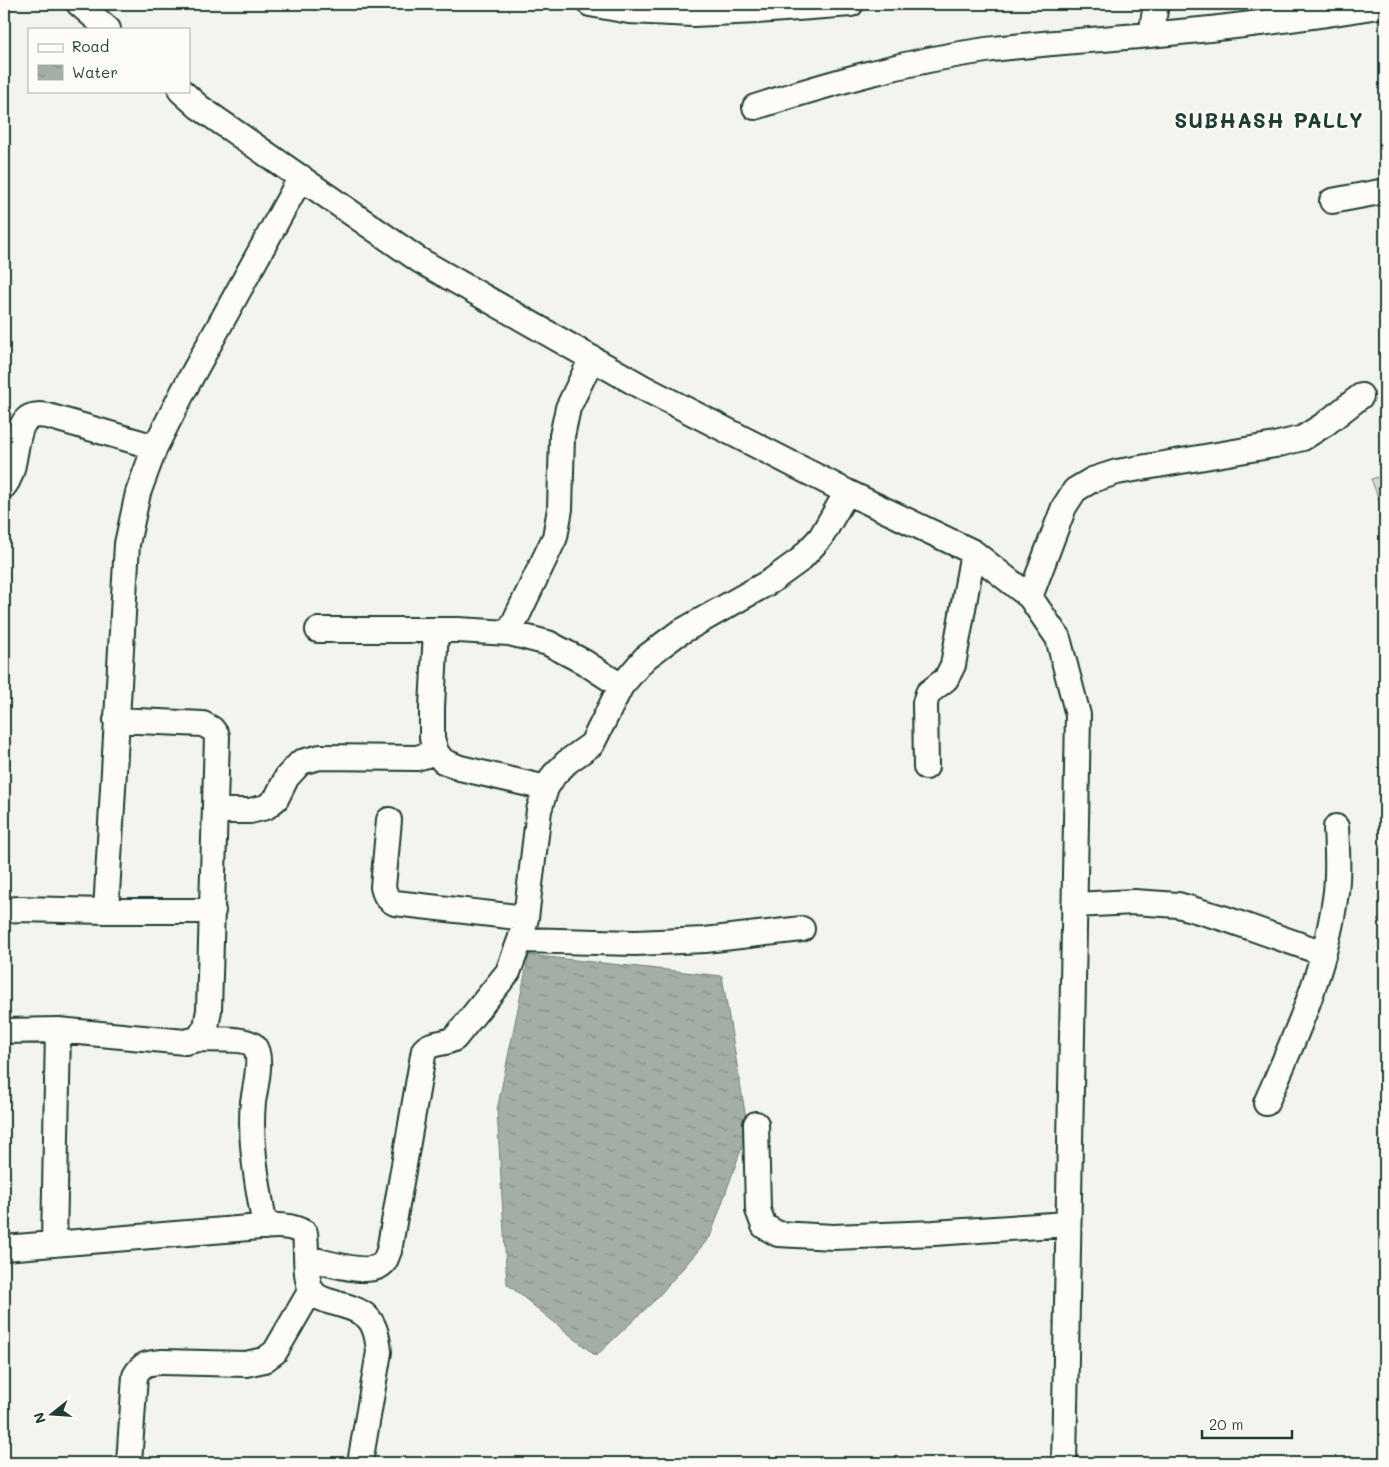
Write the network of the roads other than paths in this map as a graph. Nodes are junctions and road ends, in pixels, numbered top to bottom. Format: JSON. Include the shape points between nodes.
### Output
{"nodes":[{"id":1,"x":79,"y":4,"type":"edge"},
{"id":2,"x":590,"y":4,"type":"edge"},
{"id":3,"x":851,"y":4,"type":"edge"},
{"id":4,"x":1156,"y":4,"type":"edge"},
{"id":5,"x":1385,"y":5,"type":"edge"},
{"id":6,"x":107,"y":28,"type":"edge"},
{"id":7,"x":1150,"y":35,"type":"junction"},
{"id":8,"x":182,"y":92,"type":"edge"},
{"id":9,"x":755,"y":107,"type":"dead end"},
{"id":10,"x":301,"y":177,"type":"junction"},
{"id":11,"x":1385,"y":191,"type":"edge"},
{"id":12,"x":1332,"y":201,"type":"dead end"},
{"id":13,"x":592,"y":358,"type":"junction"},
{"id":14,"x":1361,"y":396,"type":"dead end"},
{"id":15,"x":155,"y":447,"type":"junction"},
{"id":16,"x":4,"y":486,"type":"edge"},
{"id":17,"x":847,"y":492,"type":"junction"},
{"id":18,"x":973,"y":552,"type":"junction"},
{"id":19,"x":1030,"y":597,"type":"junction"},
{"id":20,"x":318,"y":630,"type":"dead end"},
{"id":21,"x":436,"y":630,"type":"junction"},
{"id":22,"x":509,"y":633,"type":"junction"},
{"id":23,"x":621,"y":686,"type":"junction"},
{"id":24,"x":116,"y":720,"type":"junction"},
{"id":25,"x":436,"y":752,"type":"junction"},
{"id":26,"x":926,"y":768,"type":"dead end"},
{"id":27,"x":546,"y":788,"type":"junction"},
{"id":28,"x":215,"y":811,"type":"junction"},
{"id":29,"x":389,"y":820,"type":"dead end"},
{"id":30,"x":1336,"y":826,"type":"dead end"},
{"id":31,"x":1074,"y":905,"type":"junction"},
{"id":32,"x":4,"y":910,"type":"edge"},
{"id":33,"x":106,"y":911,"type":"junction"},
{"id":34,"x":212,"y":911,"type":"junction"},
{"id":35,"x":523,"y":929,"type":"junction"},
{"id":36,"x":802,"y":929,"type":"dead end"},
{"id":37,"x":1323,"y":953,"type":"junction"},
{"id":38,"x":58,"y":1030,"type":"junction"},
{"id":39,"x":4,"y":1031,"type":"edge"},
{"id":40,"x":198,"y":1039,"type":"junction"},
{"id":41,"x":1266,"y":1103,"type":"dead end"},
{"id":42,"x":756,"y":1124,"type":"dead end"},
{"id":43,"x":1068,"y":1224,"type":"junction"},
{"id":44,"x":265,"y":1227,"type":"junction"},
{"id":45,"x":54,"y":1244,"type":"junction"},
{"id":46,"x":4,"y":1248,"type":"edge"},
{"id":47,"x":307,"y":1258,"type":"junction"},
{"id":48,"x":311,"y":1290,"type":"junction"},
{"id":49,"x":129,"y":1463,"type":"edge"},
{"id":50,"x":360,"y":1463,"type":"edge"},
{"id":51,"x":1064,"y":1463,"type":"edge"}],
"edges":[{"from":1,"to":6,"type":"street"},
{"from":2,"to":3,"type":"street","via":[[629,11],[693,14]]},
{"from":4,"to":7,"type":"street"},
{"from":5,"to":7,"type":"street"},
{"from":7,"to":9,"type":"street","via":[[986,50],[913,63],[845,79]]},
{"from":8,"to":10,"type":"street"},
{"from":10,"to":13,"type":"street","via":[[420,260]]},
{"from":10,"to":15,"type":"street"},
{"from":11,"to":12,"type":"street"},
{"from":13,"to":17,"type":"street"},
{"from":13,"to":22,"type":"street","via":[[568,408],[562,436],[560,509],[555,537]]},
{"from":14,"to":19,"type":"street","via":[[1303,438],[1116,472],[1075,490],[1064,507]]},
{"from":15,"to":16,"type":"street","via":[[37,415],[28,419],[22,428],[8,482]]},
{"from":15,"to":24,"type":"street","via":[[138,494],[127,544]]},
{"from":17,"to":18,"type":"street"},
{"from":17,"to":23,"type":"street","via":[[820,537],[800,560],[771,581],[677,634],[645,658]]},
{"from":18,"to":19,"type":"street"},
{"from":18,"to":26,"type":"street","via":[[953,665],[946,679],[928,693],[925,702]]},
{"from":19,"to":31,"type":"street","via":[[1058,638],[1078,715]]},
{"from":20,"to":21,"type":"street"},
{"from":21,"to":22,"type":"street"},
{"from":21,"to":25,"type":"street","via":[[432,707],[432,738]]},
{"from":22,"to":23,"type":"street","via":[[548,642]]},
{"from":23,"to":27,"type":"street","via":[[592,744],[567,762]]},
{"from":24,"to":28,"type":"street","via":[[203,724],[212,728],[217,736]]},
{"from":24,"to":33,"type":"street"},
{"from":25,"to":27,"type":"street","via":[[443,761],[460,768]]},
{"from":25,"to":28,"type":"street","via":[[417,758],[320,757],[302,762],[287,777],[276,799],[266,807]]},
{"from":27,"to":35,"type":"street","via":[[539,810]]},
{"from":28,"to":34,"type":"street"},
{"from":29,"to":35,"type":"street","via":[[383,887],[389,900]]},
{"from":30,"to":37,"type":"street","via":[[1335,899]]},
{"from":31,"to":37,"type":"street","via":[[1134,902],[1178,905]]},
{"from":31,"to":43,"type":"street"},
{"from":32,"to":33,"type":"street"},
{"from":33,"to":34,"type":"street"},
{"from":34,"to":40,"type":"street","via":[[209,1010],[206,1027]]},
{"from":35,"to":36,"type":"street","via":[[635,943],[705,940]]},
{"from":35,"to":47,"type":"street","via":[[508,972],[455,1038],[424,1050],[389,1251],[384,1262],[376,1269],[364,1270]]},
{"from":37,"to":41,"type":"street","via":[[1294,1041]]},
{"from":38,"to":39,"type":"street"},
{"from":38,"to":40,"type":"street","via":[[185,1042]]},
{"from":38,"to":45,"type":"street"},
{"from":40,"to":44,"type":"street","via":[[244,1040],[254,1045],[258,1055],[253,1141]]},
{"from":42,"to":43,"type":"street","via":[[758,1210],[764,1226],[778,1234],[833,1237],[925,1234]]},
{"from":43,"to":51,"type":"street"},
{"from":44,"to":45,"type":"street"},
{"from":44,"to":47,"type":"street","via":[[296,1227],[305,1233]]},
{"from":45,"to":46,"type":"street"},
{"from":47,"to":48,"type":"street"},
{"from":48,"to":49,"type":"street","via":[[275,1352],[264,1360],[246,1364],[162,1362],[140,1368],[135,1376]]},
{"from":48,"to":50,"type":"street","via":[[321,1298],[360,1311],[372,1322],[378,1335],[379,1352]]}]}
